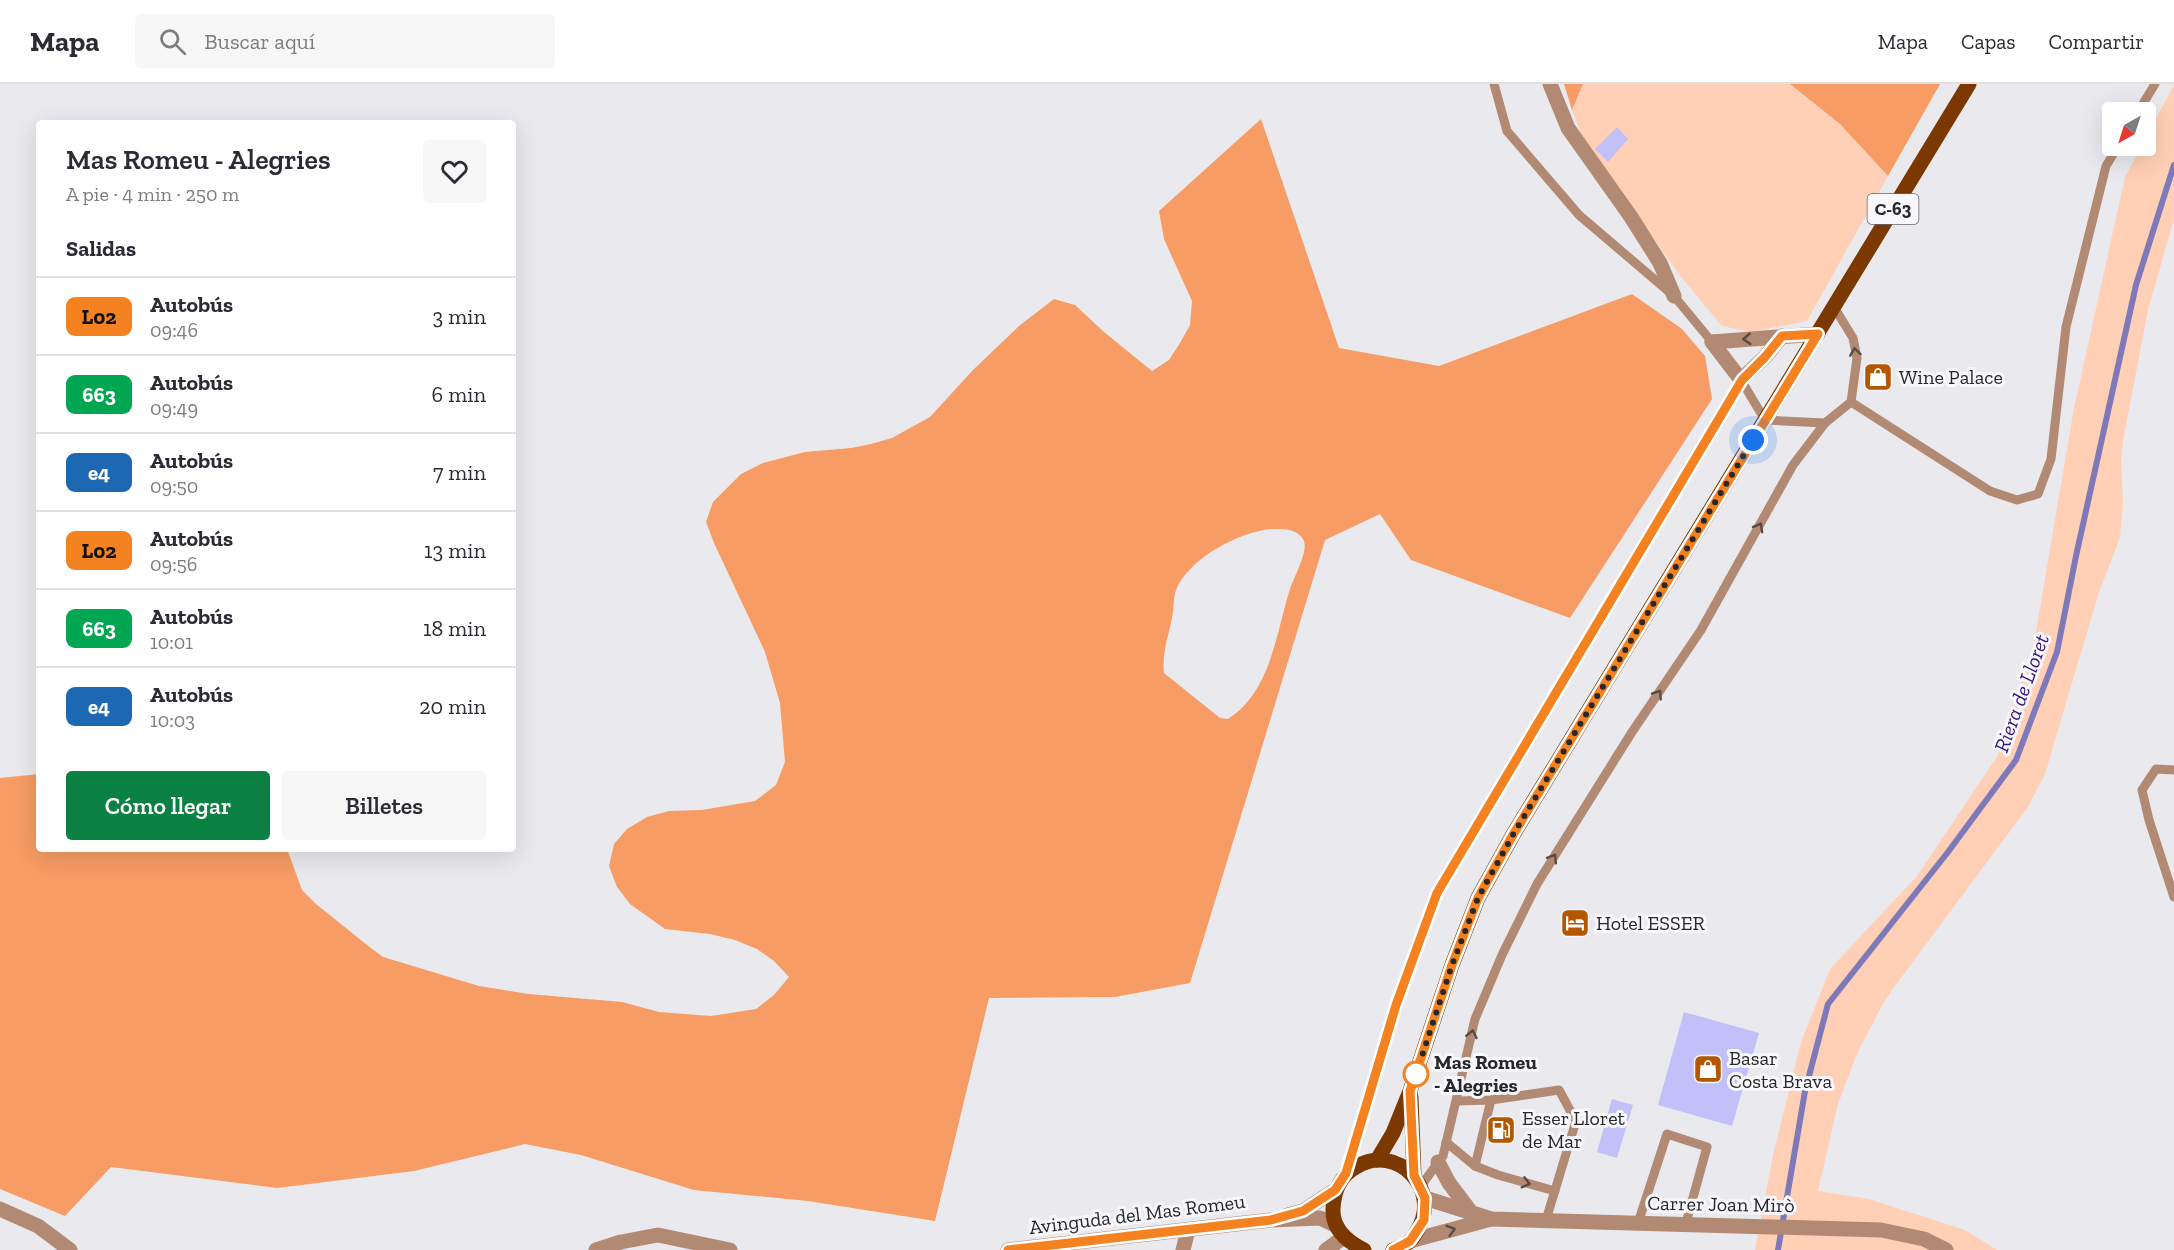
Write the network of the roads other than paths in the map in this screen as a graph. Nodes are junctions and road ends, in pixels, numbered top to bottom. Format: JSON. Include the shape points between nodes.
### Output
{"nodes":[{"id":1,"x":1494,"y":84,"type":"edge"},
{"id":2,"x":1550,"y":84,"type":"edge"},
{"id":3,"x":1969,"y":84,"type":"edge"},
{"id":4,"x":2155,"y":84,"type":"edge"},
{"id":5,"x":2144,"y":102,"type":"edge"},
{"id":6,"x":2112,"y":156,"type":"edge"},
{"id":7,"x":1674,"y":296,"type":"junction"},
{"id":8,"x":1834,"y":307,"type":"junction"},
{"id":9,"x":1818,"y":334,"type":"junction"},
{"id":10,"x":1782,"y":336,"type":"junction"},
{"id":11,"x":1712,"y":342,"type":"junction"},
{"id":12,"x":1742,"y":380,"type":"junction"},
{"id":13,"x":1851,"y":402,"type":"junction"},
{"id":14,"x":1765,"y":420,"type":"junction"},
{"id":15,"x":1826,"y":423,"type":"junction"},
{"id":16,"x":2174,"y":770,"type":"edge"},
{"id":17,"x":2174,"y":897,"type":"edge"},
{"id":18,"x":1410,"y":1091,"type":"junction"},
{"id":19,"x":1491,"y":1100,"type":"junction"},
{"id":20,"x":1457,"y":1101,"type":"junction"},
{"id":21,"x":1446,"y":1142,"type":"junction"},
{"id":22,"x":1377,"y":1160,"type":"junction"},
{"id":23,"x":1438,"y":1162,"type":"junction"},
{"id":24,"x":1475,"y":1166,"type":"junction"},
{"id":25,"x":1346,"y":1173,"type":"junction"},
{"id":26,"x":1420,"y":1187,"type":"junction"},
{"id":27,"x":1335,"y":1190,"type":"junction"},
{"id":28,"x":1555,"y":1191,"type":"junction"},
{"id":29,"x":0,"y":1209,"type":"edge"},
{"id":30,"x":1471,"y":1212,"type":"junction"},
{"id":31,"x":1491,"y":1219,"type":"junction"},
{"id":32,"x":1271,"y":1220,"type":"junction"},
{"id":33,"x":1546,"y":1220,"type":"junction"},
{"id":34,"x":1638,"y":1223,"type":"junction"},
{"id":35,"x":1686,"y":1223,"type":"junction"},
{"id":36,"x":1188,"y":1230,"type":"junction"},
{"id":37,"x":1350,"y":1241,"type":"edge"},
{"id":38,"x":1410,"y":1241,"type":"junction"},
{"id":39,"x":70,"y":1250,"type":"edge"},
{"id":40,"x":596,"y":1250,"type":"edge"},
{"id":41,"x":730,"y":1250,"type":"edge"},
{"id":42,"x":1008,"y":1250,"type":"edge"},
{"id":43,"x":1183,"y":1250,"type":"edge"},
{"id":44,"x":1326,"y":1250,"type":"edge"},
{"id":45,"x":1393,"y":1250,"type":"edge"},
{"id":46,"x":1946,"y":1250,"type":"edge"}],
"edges":[{"from":1,"to":7,"type":"lane","via":[[1507,131],[1579,215]]},
{"from":2,"to":7,"type":"street","via":[[1568,128],[1631,217],[1660,263]]},
{"from":3,"to":8,"type":"main road","number":"C-63"},
{"from":4,"to":5,"type":"lane"},
{"from":6,"to":13,"type":"lane","via":[[2106,166],[2066,327],[2051,459],[2038,494],[2017,500],[1990,491]]},
{"from":7,"to":11,"type":"lane"},
{"from":8,"to":9,"type":"main road","number":"C-63"},
{"from":13,"to":8,"type":"lane","one_way":true,"via":[[1857,358],[1853,338]]},
{"from":9,"to":10,"type":"street"},
{"from":9,"to":14,"type":"main road","number":"C-63"},
{"from":10,"to":11,"type":"street","one_way":true},
{"from":10,"to":12,"type":"street"},
{"from":11,"to":12,"type":"street"},
{"from":12,"to":14,"type":"lane"},
{"from":12,"to":25,"type":"lane","via":[[1437,893],[1396,1005]]},
{"from":13,"to":15,"type":"lane"},
{"from":14,"to":15,"type":"lane"},
{"from":14,"to":18,"type":"main road","number":"C-63","via":[[1478,898]]},
{"from":20,"to":15,"type":"lane","one_way":true,"via":[[1475,1019],[1537,884],[1701,630],[1794,465]]},
{"from":16,"to":17,"type":"lane","via":[[2156,769],[2142,790]]},
{"from":18,"to":22,"type":"main road","number":"C-63"},
{"from":18,"to":26,"type":"main road","number":"C-63"},
{"from":19,"to":20,"type":"lane"},
{"from":19,"to":24,"type":"lane"},
{"from":19,"to":28,"type":"lane","via":[[1559,1090],[1576,1121]]},
{"from":20,"to":21,"type":"lane"},
{"from":21,"to":23,"type":"lane"},
{"from":21,"to":24,"type":"lane"},
{"from":22,"to":25,"type":"main road","via":[[1364,1162]]},
{"from":22,"to":26,"type":"main road","via":[[1392,1161]]},
{"from":23,"to":26,"type":"lane"},
{"from":23,"to":30,"type":"street"},
{"from":24,"to":28,"type":"lane","one_way":true},
{"from":25,"to":27,"type":"main road"},
{"from":26,"to":30,"type":"street","name":"Carrer Joan Mirò"},
{"from":26,"to":38,"type":"main road","number":"C-63","via":[[1424,1220]]},
{"from":27,"to":32,"type":"street","name":"Avinguda del Mas Romeu","via":[[1303,1211]]},
{"from":27,"to":37,"type":"main road","via":[[1333,1212]]},
{"from":28,"to":33,"type":"lane"},
{"from":29,"to":39,"type":"street","via":[[38,1226]]},
{"from":30,"to":31,"type":"street","name":"Carrer Joan Mirò"},
{"from":31,"to":33,"type":"street","name":"Carrer Joan Mirò"},
{"from":38,"to":31,"type":"street","name":"Carrer Joan Mirò","one_way":true},
{"from":32,"to":36,"type":"street","name":"Avinguda del Mas Romeu"},
{"from":32,"to":37,"type":"street","name":"Avinguda del Mas Romeu","via":[[1320,1218]]},
{"from":33,"to":34,"type":"street","name":"Carrer Joan Mirò"},
{"from":34,"to":35,"type":"street","name":"Carrer Joan Mirò"},
{"from":34,"to":35,"type":"lane","via":[[1667,1134],[1707,1147]]},
{"from":35,"to":46,"type":"street","name":"Carrer Joan Mirò","via":[[1881,1230],[1924,1239]]},
{"from":36,"to":42,"type":"street","name":"Avinguda del Mas Romeu"},
{"from":36,"to":43,"type":"street"},
{"from":37,"to":44,"type":"street"},
{"from":38,"to":45,"type":"main road"},
{"from":40,"to":41,"type":"street","via":[[658,1235]]}]}
